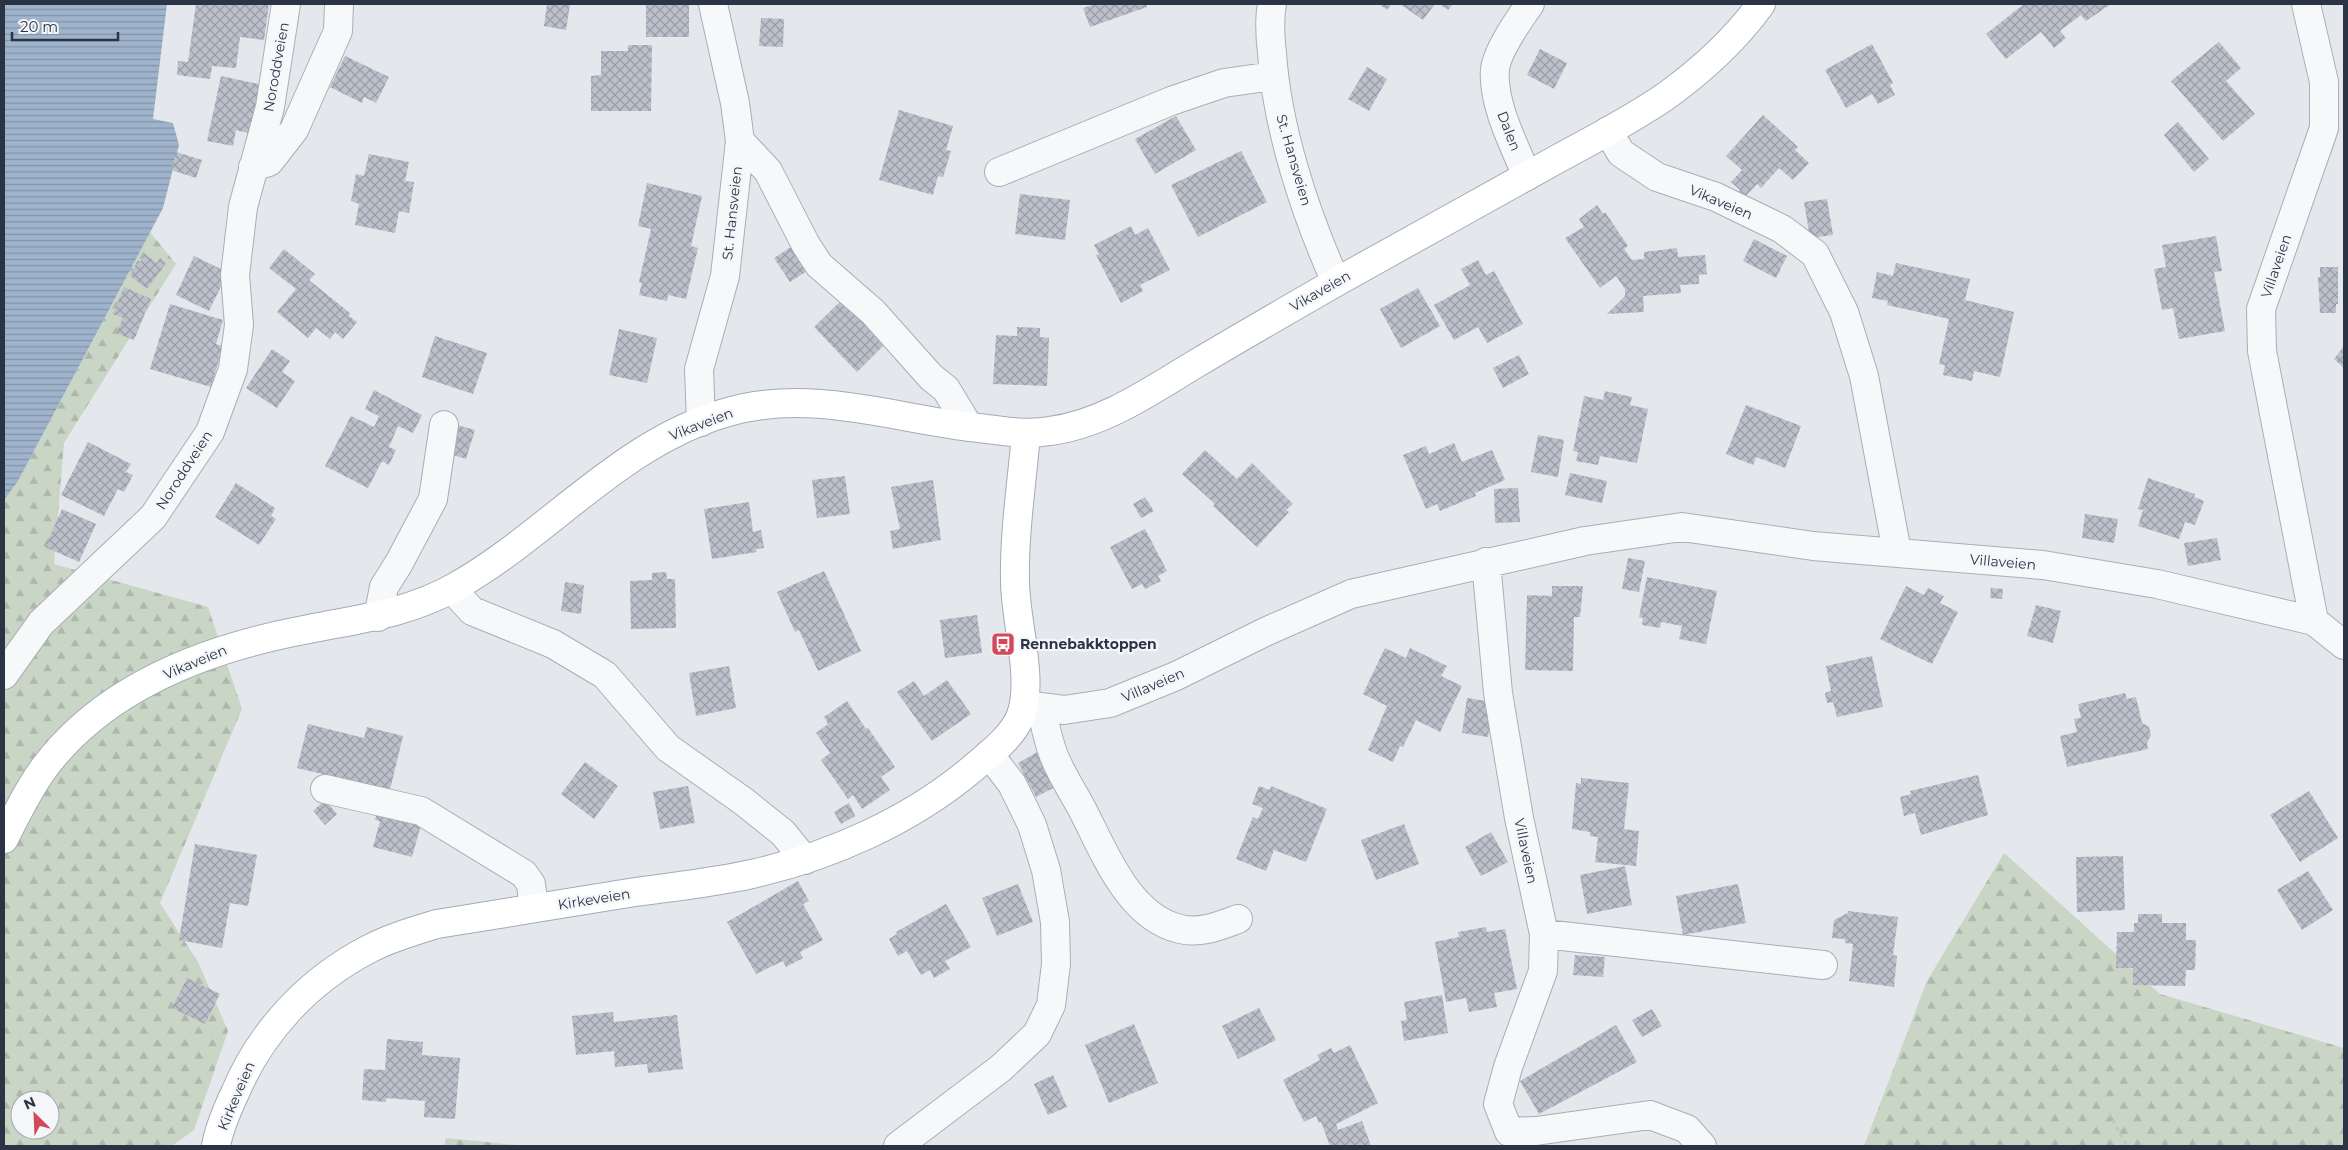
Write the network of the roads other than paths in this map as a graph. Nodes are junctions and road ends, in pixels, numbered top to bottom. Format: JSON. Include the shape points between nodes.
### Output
{"nodes":[{"id":1,"x":286,"y":4,"type":"edge"},
{"id":2,"x":339,"y":4,"type":"edge"},
{"id":3,"x":713,"y":4,"type":"edge"},
{"id":4,"x":1272,"y":4,"type":"edge"},
{"id":5,"x":1530,"y":4,"type":"edge"},
{"id":6,"x":1761,"y":4,"type":"edge"},
{"id":7,"x":2306,"y":4,"type":"edge"},
{"id":8,"x":1273,"y":76,"type":"junction"},
{"id":9,"x":1608,"y":131,"type":"junction"},
{"id":10,"x":740,"y":141,"type":"junction"},
{"id":11,"x":253,"y":167,"type":"junction"},
{"id":12,"x":999,"y":172,"type":"dead end"},
{"id":13,"x":1527,"y":176,"type":"junction"},
{"id":14,"x":1336,"y":282,"type":"junction"},
{"id":15,"x":701,"y":422,"type":"junction"},
{"id":16,"x":444,"y":425,"type":"dead end"},
{"id":17,"x":969,"y":427,"type":"junction"},
{"id":18,"x":1026,"y":434,"type":"junction"},
{"id":19,"x":1896,"y":552,"type":"junction"},
{"id":20,"x":1486,"y":562,"type":"junction"},
{"id":21,"x":452,"y":589,"type":"junction"},
{"id":22,"x":378,"y":617,"type":"junction"},
{"id":23,"x":2314,"y":621,"type":"junction"},
{"id":24,"x":2344,"y":645,"type":"edge"},
{"id":25,"x":4,"y":675,"type":"edge"},
{"id":26,"x":1032,"y":706,"type":"junction"},
{"id":27,"x":989,"y":754,"type":"junction"},
{"id":28,"x":325,"y":789,"type":"dead end"},
{"id":29,"x":4,"y":839,"type":"edge"},
{"id":30,"x":805,"y":860,"type":"junction"},
{"id":31,"x":534,"y":908,"type":"junction"},
{"id":32,"x":1238,"y":919,"type":"dead end"},
{"id":33,"x":1544,"y":934,"type":"junction"},
{"id":34,"x":1823,"y":965,"type":"dead end"},
{"id":35,"x":1508,"y":1139,"type":"edge"},
{"id":36,"x":216,"y":1146,"type":"edge"},
{"id":37,"x":898,"y":1146,"type":"edge"},
{"id":38,"x":1702,"y":1146,"type":"edge"}],
"edges":[{"from":1,"to":11,"type":"street","name":"Noroddveien","via":[[270,107]]},
{"from":2,"to":11,"type":"street","via":[[338,31],[294,130],[269,162]]},
{"from":3,"to":10,"type":"street","name":"St. Hansveien"},
{"from":4,"to":8,"type":"street","name":"St. Hansveien","via":[[1269,18]]},
{"from":5,"to":13,"type":"street","name":"Dalen","via":[[1514,26],[1495,68],[1500,112]]},
{"from":6,"to":9,"type":"main road","name":"Vikaveien","via":[[1730,42],[1703,67],[1645,110]]},
{"from":7,"to":23,"type":"street","name":"Villaveien","via":[[2324,82],[2324,128],[2261,308],[2262,351]]},
{"from":8,"to":12,"type":"street","via":[[1224,83],[1170,101]]},
{"from":8,"to":14,"type":"street","name":"St. Hansveien","via":[[1283,132],[1318,242]]},
{"from":9,"to":13,"type":"main road","name":"Vikaveien"},
{"from":9,"to":19,"type":"street","name":"Vikaveien","via":[[1621,153],[1657,177],[1716,198],[1782,229],[1815,254],[1844,312],[1864,376]]},
{"from":10,"to":15,"type":"street","name":"St. Hansveien","via":[[725,276],[699,369]]},
{"from":10,"to":17,"type":"street","via":[[768,171],[819,265],[873,312],[931,377],[946,389]]},
{"from":11,"to":25,"type":"street","name":"Noroddveien","via":[[243,207],[235,275],[239,324],[234,370],[210,432],[153,517],[41,623]]},
{"from":13,"to":14,"type":"main road","name":"Vikaveien"},
{"from":14,"to":18,"type":"main road","name":"Vikaveien","via":[[1109,414],[1055,431]]},
{"from":15,"to":17,"type":"main road","name":"Vikaveien","via":[[758,406],[798,403],[852,406]]},
{"from":15,"to":21,"type":"main road","name":"Vikaveien","via":[[654,442],[503,557]]},
{"from":16,"to":22,"type":"street","via":[[433,499],[384,587]]},
{"from":17,"to":18,"type":"main road","name":"Vikaveien"},
{"from":18,"to":26,"type":"main road","via":[[1014,582],[1025,684]]},
{"from":19,"to":20,"type":"street","name":"Villaveien","via":[[1813,546],[1682,527],[1585,540]]},
{"from":19,"to":23,"type":"street","name":"Villaveien","via":[[2043,565],[2100,574]]},
{"from":20,"to":26,"type":"street","name":"Villaveien","via":[[1351,594],[1176,676],[1110,703],[1064,710]]},
{"from":20,"to":33,"type":"street","name":"Villaveien","via":[[1498,693],[1519,818]]},
{"from":21,"to":22,"type":"main road","name":"Vikaveien"},
{"from":21,"to":30,"type":"street","via":[[472,611],[553,644],[605,675],[668,748],[783,833]]},
{"from":22,"to":29,"type":"main road","name":"Vikaveien","via":[[226,648],[143,685],[105,708],[45,767]]},
{"from":23,"to":24,"type":"street","name":"Villaveien"},
{"from":26,"to":27,"type":"main road","name":"Kirkeveien"},
{"from":26,"to":32,"type":"street","via":[[1108,860],[1138,903],[1150,915],[1180,929],[1212,929]]},
{"from":27,"to":30,"type":"main road","name":"Kirkeveien","via":[[929,802],[894,822]]},
{"from":27,"to":37,"type":"street","via":[[1012,784],[1032,825],[1046,870],[1055,922],[1056,964],[1051,1005],[1037,1034],[1001,1068]]},
{"from":28,"to":31,"type":"street","via":[[421,812],[524,874],[532,884]]},
{"from":30,"to":31,"type":"main road","name":"Kirkeveien","via":[[751,874]]},
{"from":31,"to":36,"type":"main road","name":"Kirkeveien","via":[[437,924],[370,948],[329,974],[289,1009],[246,1067]]},
{"from":33,"to":34,"type":"street"},
{"from":33,"to":35,"type":"street","name":"Villaveien","via":[[1543,971],[1498,1104]]},
{"from":35,"to":38,"type":"street","name":"Villaveien","via":[[1536,1131],[1650,1114],[1687,1129]]}]}
